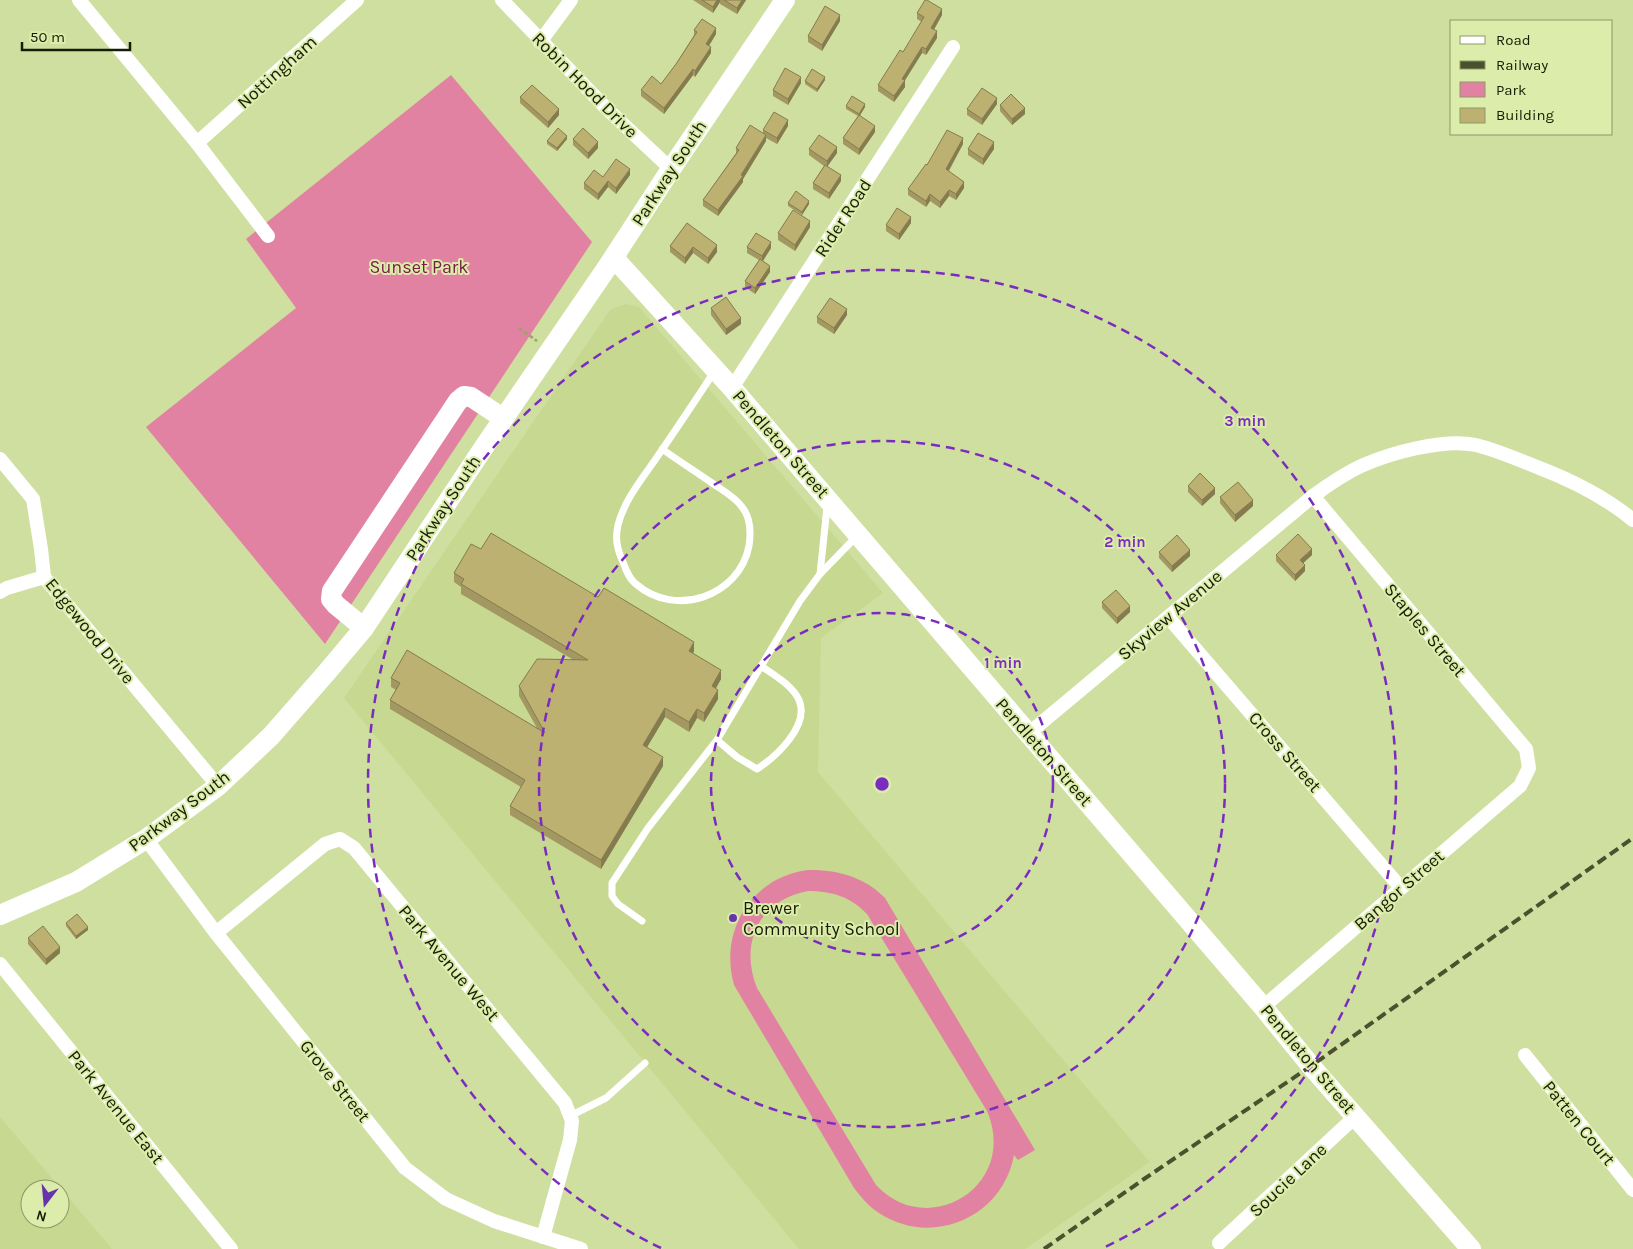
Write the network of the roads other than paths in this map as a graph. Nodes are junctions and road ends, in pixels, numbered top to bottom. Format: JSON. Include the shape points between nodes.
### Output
{"nodes":[{"id":1,"x":79,"y":0,"type":"edge"},
{"id":2,"x":357,"y":0,"type":"edge"},
{"id":3,"x":502,"y":0,"type":"edge"},
{"id":4,"x":571,"y":0,"type":"edge"},
{"id":5,"x":785,"y":0,"type":"edge"},
{"id":6,"x":540,"y":42,"type":"junction"},
{"id":7,"x":953,"y":47,"type":"dead end"},
{"id":8,"x":197,"y":143,"type":"junction"},
{"id":9,"x":671,"y":169,"type":"junction"},
{"id":10,"x":268,"y":236,"type":"dead end"},
{"id":11,"x":614,"y":258,"type":"junction"},
{"id":12,"x":716,"y":370,"type":"junction"},
{"id":13,"x":732,"y":388,"type":"junction"},
{"id":14,"x":503,"y":418,"type":"junction"},
{"id":15,"x":662,"y":449,"type":"junction"},
{"id":16,"x":0,"y":459,"type":"edge"},
{"id":17,"x":1313,"y":496,"type":"junction"},
{"id":18,"x":828,"y":499,"type":"junction"},
{"id":19,"x":1633,"y":520,"type":"edge"},
{"id":20,"x":858,"y":535,"type":"junction"},
{"id":21,"x":820,"y":574,"type":"junction"},
{"id":22,"x":44,"y":576,"type":"junction"},
{"id":23,"x":0,"y":592,"type":"edge"},
{"id":24,"x":1168,"y":617,"type":"junction"},
{"id":25,"x":364,"y":628,"type":"junction"},
{"id":26,"x":761,"y":666,"type":"junction"},
{"id":27,"x":1028,"y":734,"type":"junction"},
{"id":28,"x":717,"y":740,"type":"junction"},
{"id":29,"x":1530,"y":768,"type":"joint"},
{"id":30,"x":218,"y":786,"type":"junction"},
{"id":31,"x":146,"y":839,"type":"junction"},
{"id":32,"x":1401,"y":888,"type":"junction"},
{"id":33,"x":0,"y":915,"type":"edge"},
{"id":34,"x":642,"y":921,"type":"dead end"},
{"id":35,"x":216,"y":933,"type":"junction"},
{"id":36,"x":0,"y":964,"type":"edge"},
{"id":37,"x":1263,"y":1007,"type":"junction"},
{"id":38,"x":1525,"y":1055,"type":"dead end"},
{"id":39,"x":645,"y":1063,"type":"dead end"},
{"id":40,"x":570,"y":1116,"type":"junction"},
{"id":41,"x":1356,"y":1116,"type":"junction"},
{"id":42,"x":1633,"y":1190,"type":"edge"},
{"id":43,"x":543,"y":1237,"type":"junction"},
{"id":44,"x":1219,"y":1243,"type":"dead end"},
{"id":45,"x":231,"y":1249,"type":"edge"},
{"id":46,"x":581,"y":1249,"type":"edge"},
{"id":47,"x":1471,"y":1249,"type":"edge"}],
"edges":[{"from":1,"to":8,"type":"street"},
{"from":2,"to":8,"type":"street","name":"Nottingham"},
{"from":3,"to":6,"type":"street","name":"Robin Hood Drive"},
{"from":4,"to":6,"type":"street"},
{"from":5,"to":9,"type":"street","name":"Parkway South"},
{"from":6,"to":9,"type":"street","name":"Robin Hood Drive"},
{"from":7,"to":13,"type":"street","name":"Rider Road"},
{"from":8,"to":10,"type":"street"},
{"from":9,"to":11,"type":"street","name":"Parkway South"},
{"from":11,"to":12,"type":"street","name":"Pendleton Street"},
{"from":11,"to":14,"type":"street","name":"Parkway South"},
{"from":12,"to":13,"type":"street","name":"Pendleton Street"},
{"from":12,"to":15,"type":"lane"},
{"from":13,"to":18,"type":"street","name":"Pendleton Street"},
{"from":14,"to":25,"type":"street","name":"Parkway South"},
{"from":14,"to":25,"type":"street","via":[[471,397],[464,396],[458,401],[332,591],[330,599]]},
{"from":15,"to":15,"type":"lane","via":[[622,514],[616,542],[628,576],[635,584],[661,597],[691,601],[725,587],[742,567],[750,537],[749,520],[742,506],[731,496]]},
{"from":16,"to":22,"type":"street","name":"Edgewood Drive","via":[[33,499]]},
{"from":17,"to":19,"type":"street","name":"Skyview Avenue","via":[[1362,466],[1399,453],[1440,444],[1474,445],[1564,477],[1614,505]]},
{"from":17,"to":24,"type":"street","name":"Skyview Avenue"},
{"from":17,"to":29,"type":"street","name":"Staples Street","via":[[1526,749]]},
{"from":18,"to":20,"type":"street","name":"Pendleton Street"},
{"from":18,"to":21,"type":"lane"},
{"from":20,"to":21,"type":"lane"},
{"from":20,"to":27,"type":"street","name":"Pendleton Street"},
{"from":21,"to":26,"type":"lane"},
{"from":22,"to":23,"type":"street"},
{"from":22,"to":30,"type":"street","name":"Edgewood Drive"},
{"from":24,"to":27,"type":"street","name":"Skyview Avenue"},
{"from":24,"to":32,"type":"street","name":"Cross Street"},
{"from":25,"to":30,"type":"street","name":"Parkway South","via":[[271,736]]},
{"from":26,"to":28,"type":"lane"},
{"from":26,"to":28,"type":"lane","via":[[795,694],[802,710],[800,721],[787,742],[758,769]]},
{"from":27,"to":37,"type":"street","name":"Pendleton Street"},
{"from":28,"to":34,"type":"lane","via":[[648,828],[612,882],[612,896],[618,904]]},
{"from":29,"to":32,"type":"street","name":"Bangor Street","via":[[1520,786]]},
{"from":30,"to":31,"type":"street","name":"Parkway South"},
{"from":31,"to":33,"type":"street","name":"Parkway South","via":[[76,882]]},
{"from":31,"to":35,"type":"street","name":"Grove Street"},
{"from":32,"to":37,"type":"street","name":"Bangor Street"},
{"from":35,"to":40,"type":"street","name":"Park Avenue West","via":[[325,844],[340,839],[354,848],[565,1103]]},
{"from":35,"to":43,"type":"street","name":"Grove Street","via":[[405,1168],[446,1200]]},
{"from":36,"to":45,"type":"street","name":"Park Avenue East"},
{"from":37,"to":41,"type":"street","name":"Pendleton Street"},
{"from":38,"to":42,"type":"street","name":"Patten Court"},
{"from":39,"to":40,"type":"lane","via":[[606,1098]]},
{"from":40,"to":43,"type":"street","name":"Park Avenue West","via":[[570,1140]]},
{"from":41,"to":44,"type":"street","name":"Soucie Lane"},
{"from":41,"to":47,"type":"street","name":"Pendleton Street"},
{"from":43,"to":46,"type":"street","name":"Grove Street"}]}
